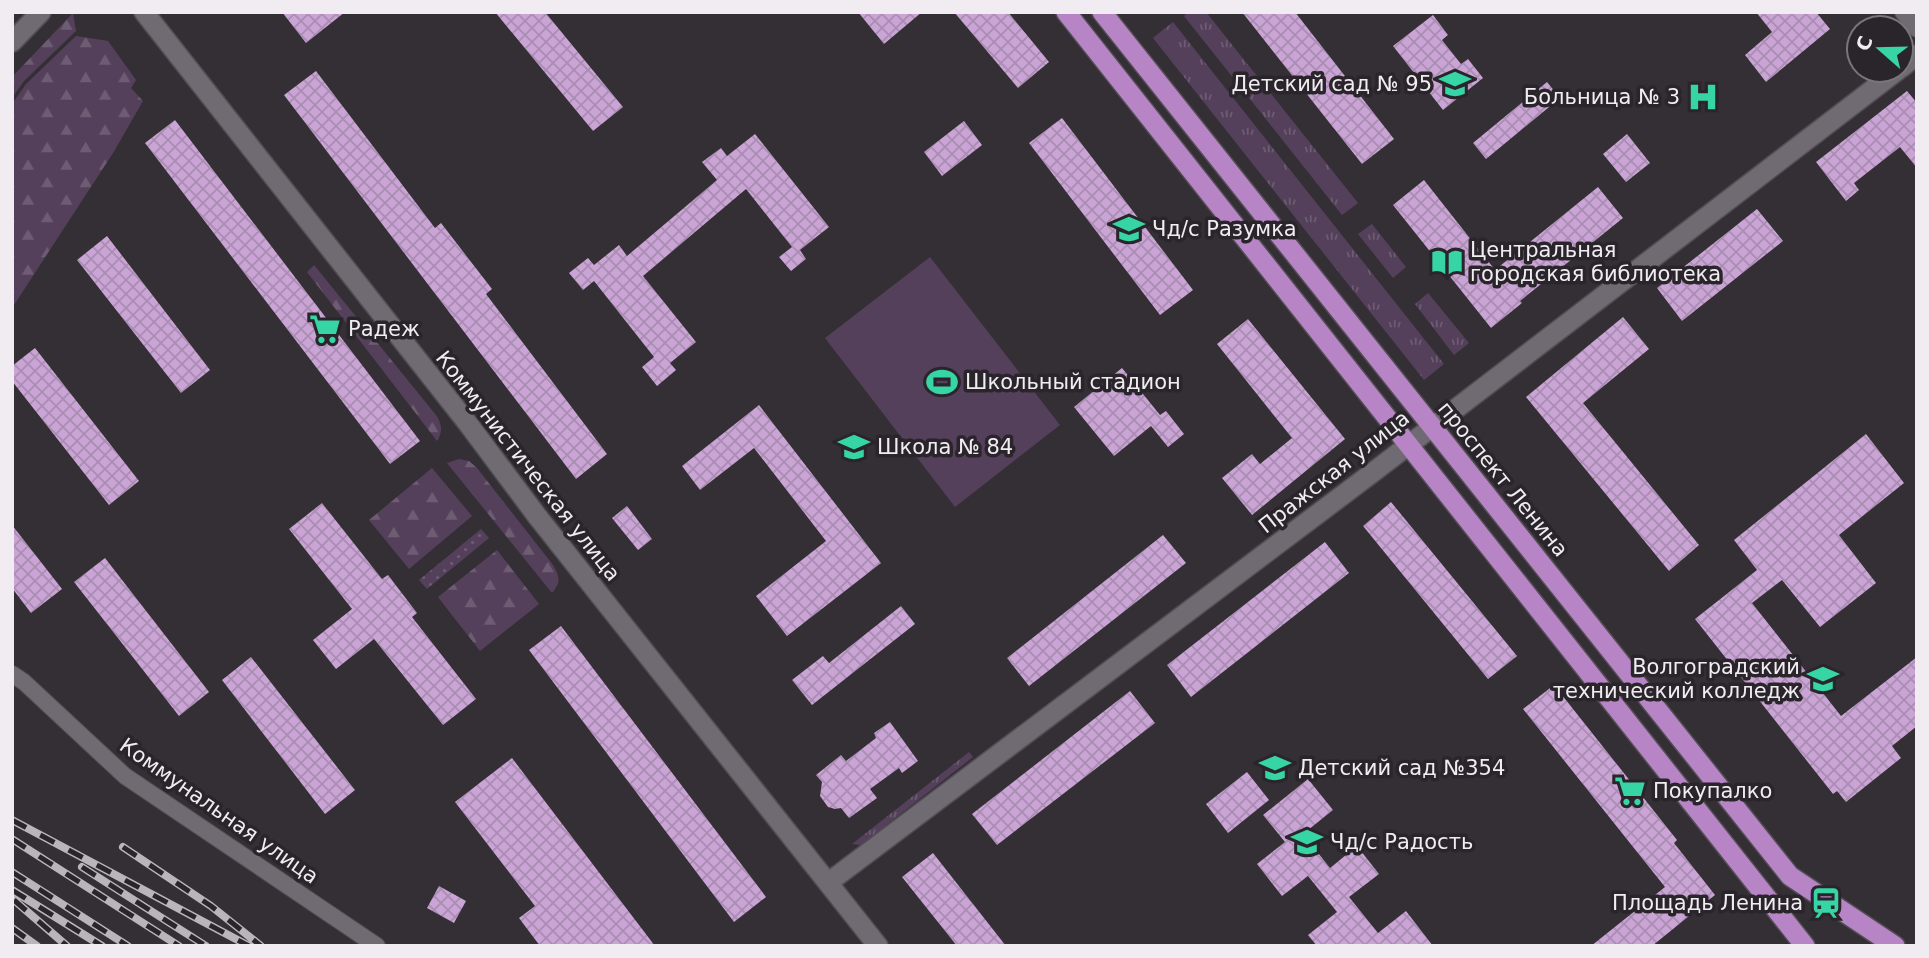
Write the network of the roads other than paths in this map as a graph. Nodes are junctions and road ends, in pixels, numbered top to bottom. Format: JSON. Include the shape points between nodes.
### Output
{"nodes":[{"id":1,"x":41,"y":12,"type":"edge"},
{"id":2,"x":144,"y":12,"type":"edge"},
{"id":3,"x":1066,"y":12,"type":"edge"},
{"id":4,"x":1102,"y":12,"type":"edge"},
{"id":5,"x":1903,"y":12,"type":"edge"},
{"id":6,"x":1917,"y":29,"type":"edge"},
{"id":7,"x":12,"y":42,"type":"edge"},
{"id":8,"x":1881,"y":84,"type":"edge"},
{"id":9,"x":1431,"y":425,"type":"junction"},
{"id":10,"x":1408,"y":445,"type":"junction"},
{"id":11,"x":12,"y":674,"type":"edge"},
{"id":12,"x":1790,"y":876,"type":"junction"},
{"id":13,"x":829,"y":882,"type":"junction"},
{"id":14,"x":1766,"y":897,"type":"junction"},
{"id":15,"x":377,"y":946,"type":"edge"},
{"id":16,"x":878,"y":946,"type":"edge"},
{"id":17,"x":1805,"y":946,"type":"edge"},
{"id":18,"x":1895,"y":946,"type":"edge"}],
"edges":[{"from":1,"to":7,"type":"street"},
{"from":2,"to":13,"type":"street","name":"Коммунистическая улица"},
{"from":3,"to":10,"type":"main road"},
{"from":4,"to":9,"type":"main road","name":"проспект Ленина"},
{"from":5,"to":6,"type":"street"},
{"from":8,"to":9,"type":"street","name":"Пражская улица"},
{"from":9,"to":10,"type":"street","name":"Пражская улица"},
{"from":9,"to":12,"type":"main road","name":"проспект Ленина"},
{"from":10,"to":13,"type":"street","name":"Пражская улица"},
{"from":10,"to":14,"type":"main road"},
{"from":11,"to":15,"type":"street","name":"Коммунальная улица","via":[[125,776]]},
{"from":12,"to":14,"type":"main road"},
{"from":12,"to":18,"type":"main road","name":"проспект Ленина"},
{"from":13,"to":16,"type":"street","name":"Коммунистическая улица"},
{"from":14,"to":17,"type":"main road"}]}
